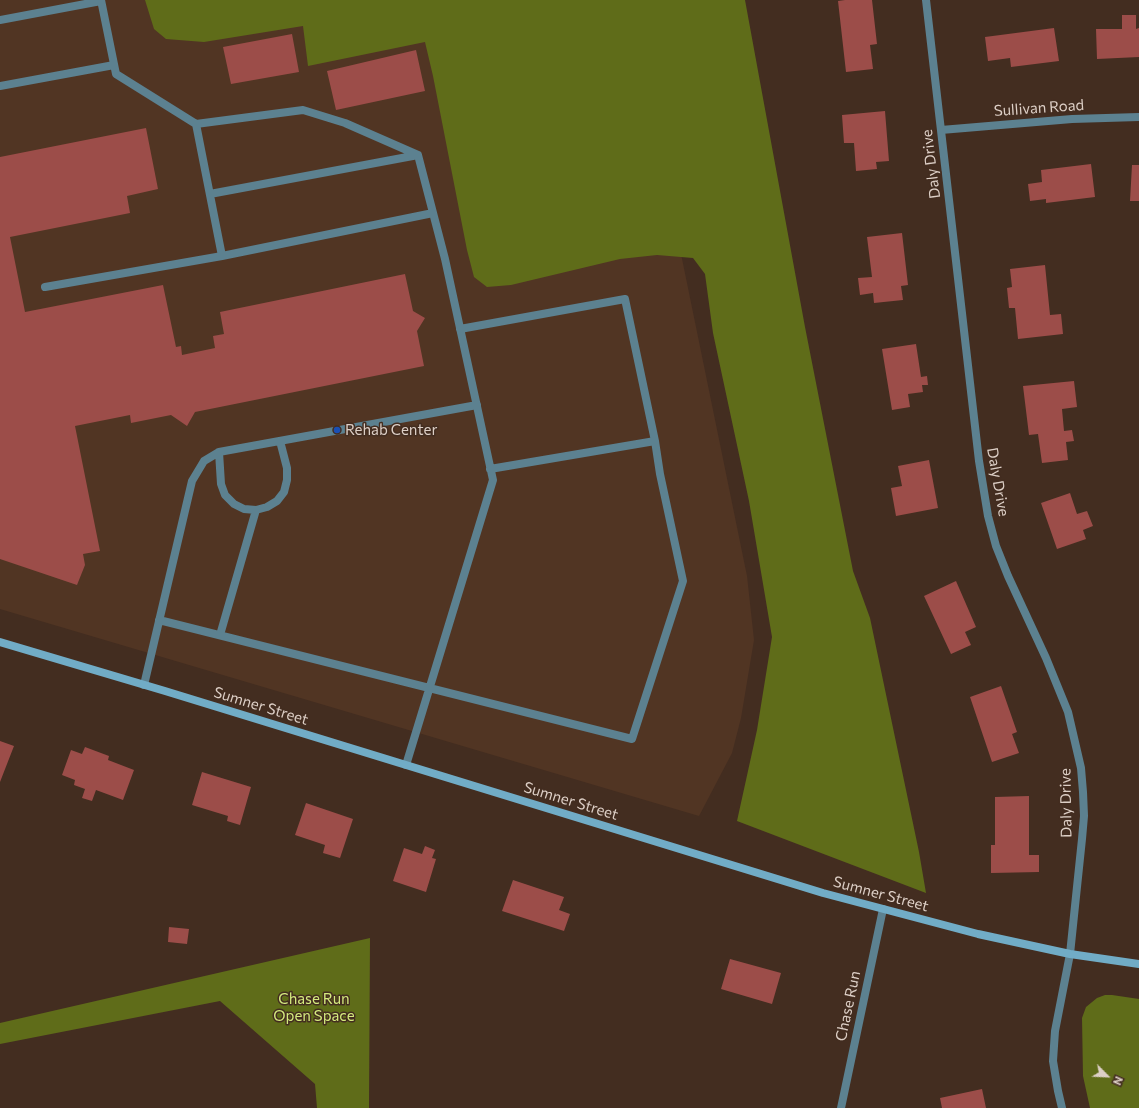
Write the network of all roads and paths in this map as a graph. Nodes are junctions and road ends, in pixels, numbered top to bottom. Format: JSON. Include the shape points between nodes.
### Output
{"nodes":[{"id":1,"x":926,"y":0,"type":"edge"},
{"id":2,"x":101,"y":1,"type":"edge"},
{"id":3,"x":0,"y":20,"type":"edge"},
{"id":4,"x":114,"y":65,"type":"junction"},
{"id":5,"x":0,"y":86,"type":"edge"},
{"id":6,"x":1139,"y":116,"type":"edge"},
{"id":7,"x":196,"y":124,"type":"junction"},
{"id":8,"x":941,"y":130,"type":"junction"},
{"id":9,"x":418,"y":156,"type":"junction"},
{"id":10,"x":210,"y":194,"type":"junction"},
{"id":11,"x":433,"y":213,"type":"junction"},
{"id":12,"x":222,"y":256,"type":"junction"},
{"id":13,"x":45,"y":287,"type":"dead end"},
{"id":14,"x":460,"y":329,"type":"junction"},
{"id":15,"x":476,"y":405,"type":"junction"},
{"id":16,"x":280,"y":441,"type":"junction"},
{"id":17,"x":655,"y":441,"type":"junction"},
{"id":18,"x":219,"y":452,"type":"junction"},
{"id":19,"x":490,"y":468,"type":"junction"},
{"id":20,"x":256,"y":510,"type":"junction"},
{"id":21,"x":159,"y":620,"type":"junction"},
{"id":22,"x":220,"y":635,"type":"junction"},
{"id":23,"x":0,"y":642,"type":"edge"},
{"id":24,"x":144,"y":685,"type":"junction"},
{"id":25,"x":429,"y":688,"type":"junction"},
{"id":26,"x":406,"y":765,"type":"junction"},
{"id":27,"x":883,"y":909,"type":"junction"},
{"id":28,"x":1070,"y":954,"type":"junction"},
{"id":29,"x":1139,"y":964,"type":"edge"},
{"id":30,"x":841,"y":1108,"type":"edge"},
{"id":31,"x":1062,"y":1108,"type":"edge"}],
"edges":[{"from":1,"to":8,"type":"street","name":"Daly Drive"},
{"from":2,"to":3,"type":"street"},
{"from":2,"to":4,"type":"street"},
{"from":4,"to":5,"type":"street"},
{"from":4,"to":7,"type":"street","via":[[116,74]]},
{"from":6,"to":8,"type":"street","name":"Sullivan Road"},
{"from":7,"to":9,"type":"street","via":[[303,110],[345,123]]},
{"from":7,"to":10,"type":"street"},
{"from":8,"to":28,"type":"street","name":"Daly Drive","via":[[979,460],[988,516],[1008,576],[1068,712],[1081,768],[1084,816]]},
{"from":9,"to":10,"type":"street"},
{"from":9,"to":11,"type":"street"},
{"from":10,"to":12,"type":"street"},
{"from":11,"to":12,"type":"street"},
{"from":11,"to":14,"type":"street"},
{"from":12,"to":13,"type":"street"},
{"from":14,"to":15,"type":"street"},
{"from":14,"to":17,"type":"street","via":[[625,299]]},
{"from":15,"to":16,"type":"street"},
{"from":15,"to":19,"type":"street"},
{"from":16,"to":18,"type":"street"},
{"from":16,"to":20,"type":"street","via":[[287,468],[284,492],[277,501]]},
{"from":17,"to":19,"type":"street"},
{"from":17,"to":25,"type":"street","via":[[683,581],[632,739]]},
{"from":18,"to":20,"type":"street","via":[[221,484],[225,495],[244,509]]},
{"from":18,"to":21,"type":"street","via":[[204,461],[192,481]]},
{"from":19,"to":25,"type":"street","via":[[493,480]]},
{"from":20,"to":22,"type":"street"},
{"from":21,"to":22,"type":"street"},
{"from":21,"to":24,"type":"street"},
{"from":22,"to":25,"type":"street"},
{"from":23,"to":24,"type":"main road","name":"Sumner Street"},
{"from":24,"to":26,"type":"main road","name":"Sumner Street"},
{"from":25,"to":26,"type":"street"},
{"from":26,"to":27,"type":"main road","name":"Sumner Street","via":[[823,893]]},
{"from":27,"to":28,"type":"main road","name":"Sumner Street","via":[[978,934]]},
{"from":27,"to":30,"type":"street","name":"Chase Run"},
{"from":28,"to":29,"type":"main road","name":"Sumner Street"},
{"from":28,"to":31,"type":"street","via":[[1055,1031],[1053,1061]]}]}
